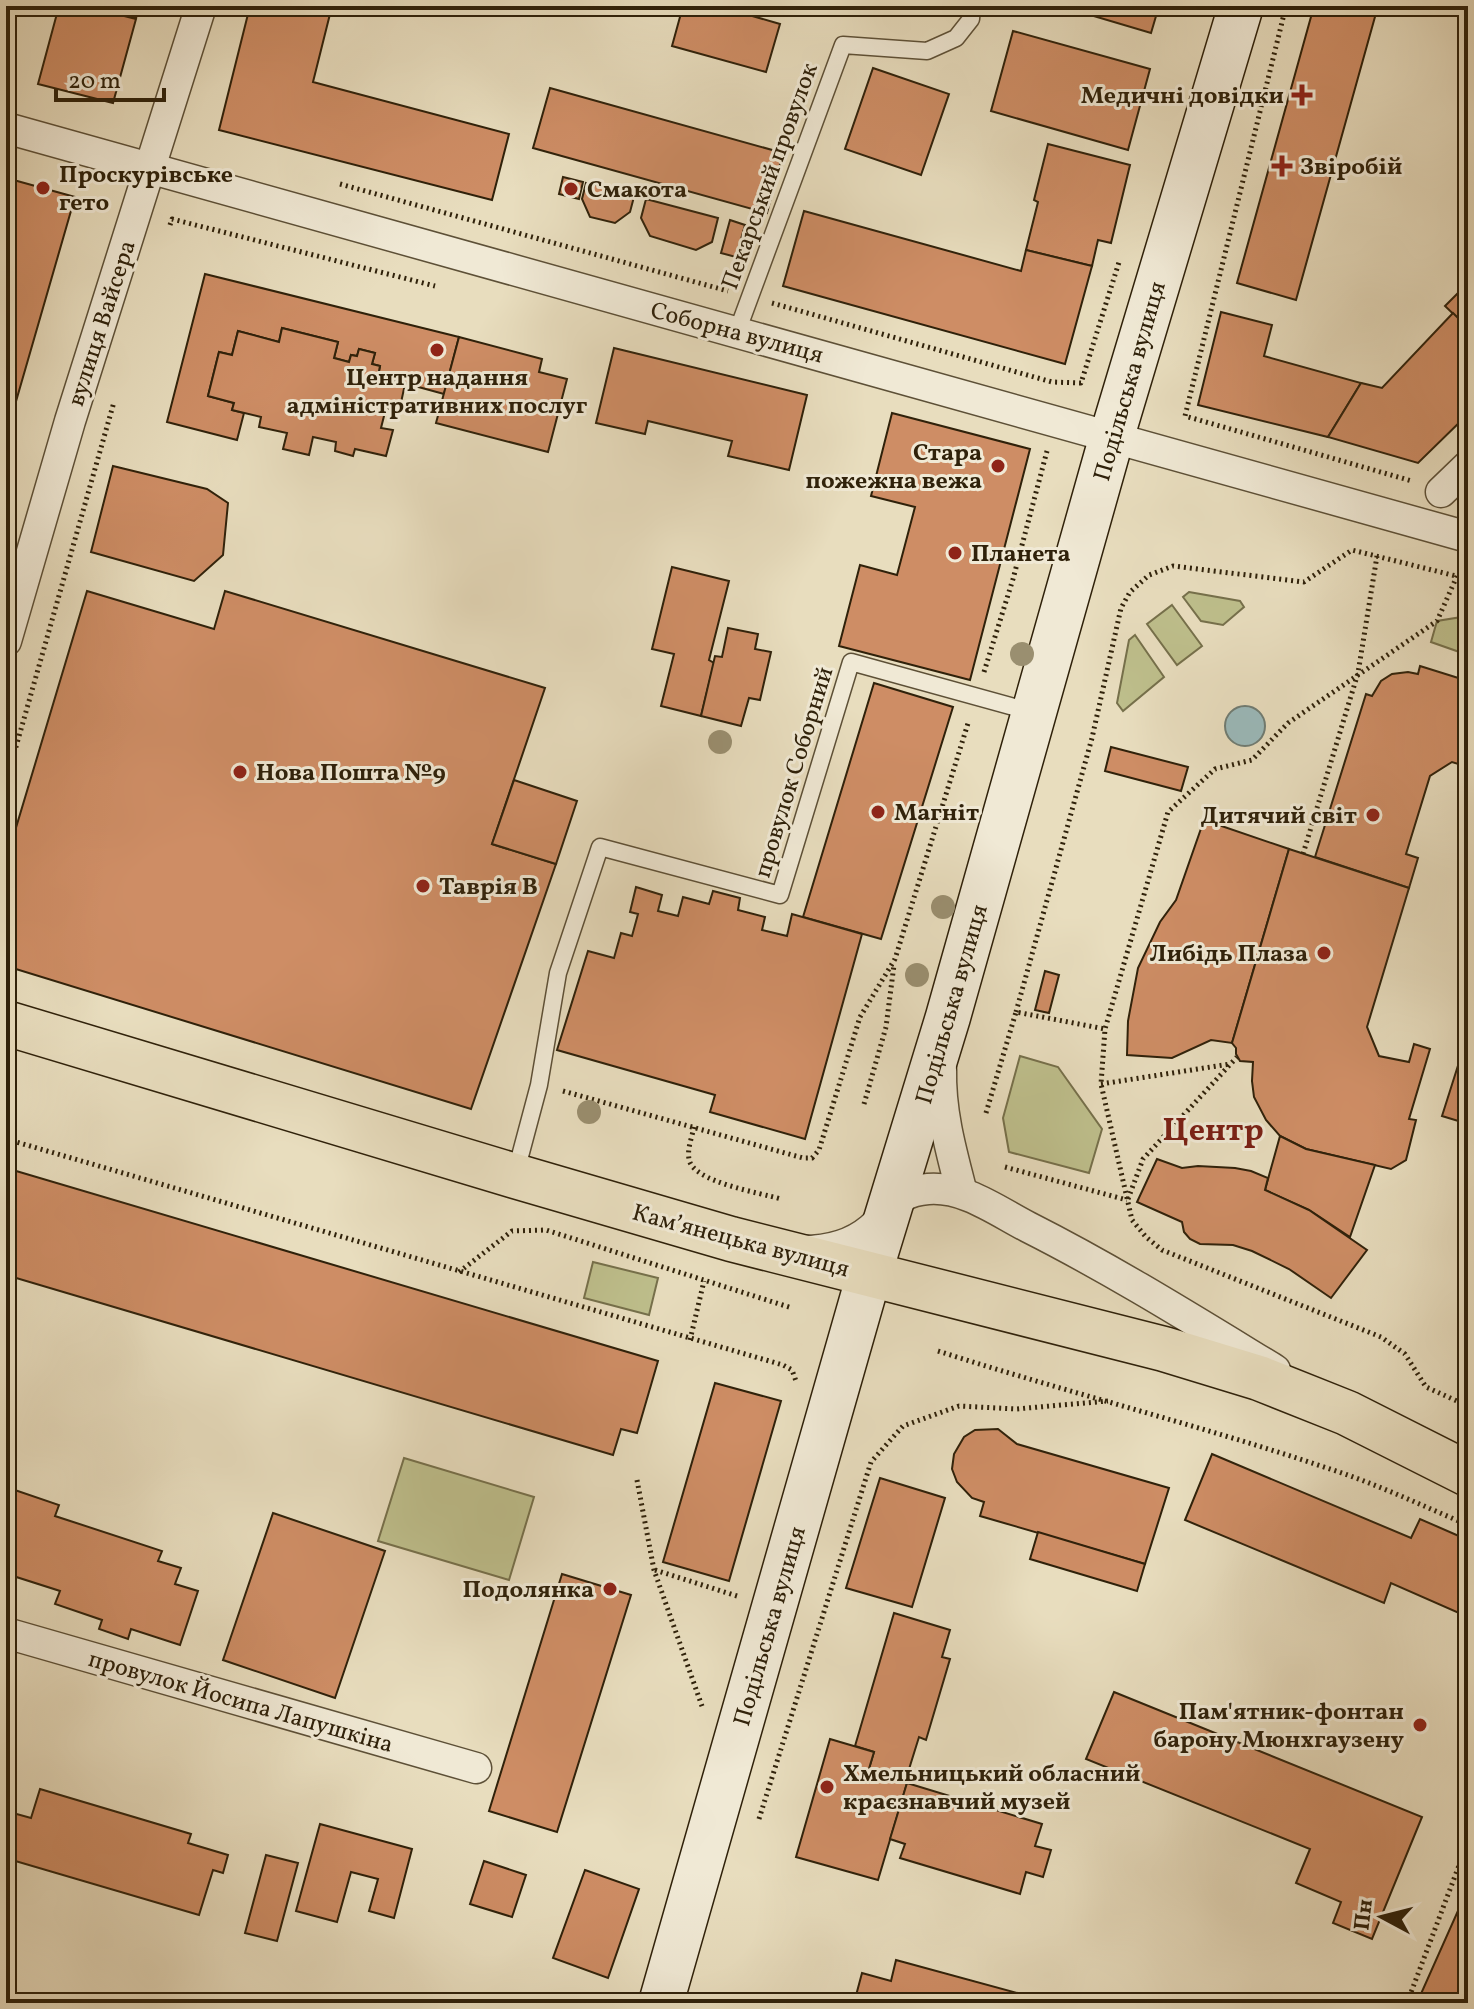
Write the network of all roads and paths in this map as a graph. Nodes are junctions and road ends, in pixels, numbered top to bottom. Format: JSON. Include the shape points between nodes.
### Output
{"nodes":[{"id":1,"x":201,"y":6,"type":"edge"},
{"id":2,"x":972,"y":6,"type":"edge"},
{"id":3,"x":1241,"y":6,"type":"edge"},
{"id":4,"x":1286,"y":6,"type":"edge"},
{"id":5,"x":6,"y":128,"type":"edge"},
{"id":6,"x":149,"y":170,"type":"junction"},
{"id":7,"x":328,"y":181,"type":"dead end"},
{"id":8,"x":172,"y":219,"type":"dead end"},
{"id":9,"x":167,"y":234,"type":"dead end"},
{"id":10,"x":750,"y":297,"type":"junction"},
{"id":11,"x":737,"y":332,"type":"junction"},
{"id":12,"x":1081,"y":383,"type":"dead end"},
{"id":13,"x":115,"y":399,"type":"dead end"},
{"id":14,"x":1112,"y":436,"type":"junction"},
{"id":15,"x":1047,"y":443,"type":"dead end"},
{"id":16,"x":1468,"y":466,"type":"edge"},
{"id":17,"x":1441,"y":492,"type":"joint"},
{"id":18,"x":1468,"y":537,"type":"edge"},
{"id":19,"x":1377,"y":556,"type":"junction"},
{"id":20,"x":1457,"y":576,"type":"junction"},
{"id":21,"x":1468,"y":579,"type":"edge"},
{"id":22,"x":6,"y":641,"type":"edge"},
{"id":23,"x":1358,"y":673,"type":"junction"},
{"id":24,"x":976,"y":698,"type":"junction"},
{"id":25,"x":1035,"y":713,"type":"junction"},
{"id":26,"x":6,"y":782,"type":"edge"},
{"id":27,"x":1303,"y":854,"type":"dead end"},
{"id":28,"x":895,"y":959,"type":"junction"},
{"id":29,"x":1016,"y":1012,"type":"junction"},
{"id":30,"x":948,"y":1017,"type":"junction"},
{"id":31,"x":6,"y":1023,"type":"edge"},
{"id":32,"x":1105,"y":1029,"type":"junction"},
{"id":33,"x":1237,"y":1057,"type":"dead end"},
{"id":34,"x":1231,"y":1064,"type":"junction"},
{"id":35,"x":1101,"y":1084,"type":"junction"},
{"id":36,"x":539,"y":1085,"type":"junction"},
{"id":37,"x":864,"y":1104,"type":"dead end"},
{"id":38,"x":986,"y":1113,"type":"dead end"},
{"id":39,"x":694,"y":1127,"type":"junction"},
{"id":40,"x":6,"y":1139,"type":"edge"},
{"id":41,"x":1005,"y":1167,"type":"dead end"},
{"id":42,"x":515,"y":1176,"type":"junction"},
{"id":43,"x":962,"y":1193,"type":"junction"},
{"id":44,"x":781,"y":1199,"type":"dead end"},
{"id":45,"x":1127,"y":1200,"type":"junction"},
{"id":46,"x":891,"y":1203,"type":"junction"},
{"id":47,"x":773,"y":1250,"type":"junction"},
{"id":48,"x":459,"y":1272,"type":"junction"},
{"id":49,"x":869,"y":1275,"type":"junction"},
{"id":50,"x":704,"y":1281,"type":"junction"},
{"id":51,"x":792,"y":1308,"type":"dead end"},
{"id":52,"x":690,"y":1340,"type":"junction"},
{"id":53,"x":938,"y":1351,"type":"dead end"},
{"id":54,"x":797,"y":1383,"type":"dead end"},
{"id":55,"x":1108,"y":1401,"type":"junction"},
{"id":56,"x":1468,"y":1406,"type":"edge"},
{"id":57,"x":1347,"y":1413,"type":"junction"},
{"id":58,"x":1468,"y":1474,"type":"edge"},
{"id":59,"x":637,"y":1480,"type":"dead end"},
{"id":60,"x":1468,"y":1525,"type":"edge"},
{"id":61,"x":654,"y":1570,"type":"junction"},
{"id":62,"x":739,"y":1597,"type":"dead end"},
{"id":63,"x":6,"y":1633,"type":"edge"},
{"id":64,"x":705,"y":1716,"type":"dead end"},
{"id":65,"x":476,"y":1768,"type":"dead end"},
{"id":66,"x":755,"y":1829,"type":"dead end"},
{"id":67,"x":1466,"y":1847,"type":"edge"},
{"id":68,"x":661,"y":2003,"type":"edge"},
{"id":69,"x":1407,"y":2003,"type":"edge"}],
"edges":[{"from":1,"to":6,"type":"street","name":"вулиця Вайсера"},
{"from":2,"to":10,"type":"lane","name":"Пекарський провулок","via":[[971,19],[956,38],[927,51],[843,45]]},
{"from":3,"to":14,"type":"street","name":"Подільська вулиця"},
{"from":4,"to":17,"type":"path","via":[[1185,416]]},
{"from":5,"to":6,"type":"street","name":"Соборна вулиця"},
{"from":6,"to":11,"type":"street","name":"Соборна вулиця"},
{"from":6,"to":22,"type":"street","name":"вулиця Вайсера"},
{"from":7,"to":10,"type":"path"},
{"from":8,"to":9,"type":"path"},
{"from":10,"to":11,"type":"lane","name":"Пекарський провулок"},
{"from":10,"to":12,"type":"path","via":[[1052,382]]},
{"from":11,"to":14,"type":"street","name":"Соборна вулиця"},
{"from":13,"to":26,"type":"path"},
{"from":14,"to":18,"type":"street","name":"Соборна вулиця"},
{"from":14,"to":25,"type":"street","name":"Подільська вулиця"},
{"from":15,"to":24,"type":"path"},
{"from":16,"to":17,"type":"street"},
{"from":19,"to":20,"type":"path"},
{"from":19,"to":23,"type":"path"},
{"from":19,"to":29,"type":"path","via":[[1352,550],[1304,582],[1173,566],[1149,575],[1130,592],[1121,608],[1092,738]]},
{"from":20,"to":21,"type":"path"},
{"from":20,"to":23,"type":"path","via":[[1437,621]]},
{"from":23,"to":27,"type":"path"},
{"from":23,"to":32,"type":"path","via":[[1288,723],[1252,760],[1215,769],[1168,812]]},
{"from":24,"to":25,"type":"lane","name":"провулок Соборний"},
{"from":24,"to":28,"type":"path"},
{"from":24,"to":36,"type":"lane","name":"провулок Соборний","via":[[851,662],[780,895],[600,847],[558,973]]},
{"from":25,"to":30,"type":"street","name":"Подільська вулиця"},
{"from":28,"to":37,"type":"path","via":[[886,1027]]},
{"from":28,"to":39,"type":"path","via":[[860,1017],[819,1150],[812,1158]]},
{"from":29,"to":32,"type":"path"},
{"from":29,"to":38,"type":"path"},
{"from":30,"to":43,"type":"street","via":[[940,1096]]},
{"from":30,"to":46,"type":"street","name":"Подільська вулиця"},
{"from":31,"to":42,"type":"main road","name":"Камʼянецька вулиця"},
{"from":32,"to":35,"type":"path"},
{"from":33,"to":34,"type":"path"},
{"from":34,"to":35,"type":"path"},
{"from":34,"to":45,"type":"path","via":[[1143,1159]]},
{"from":35,"to":45,"type":"path"},
{"from":36,"to":39,"type":"path"},
{"from":36,"to":42,"type":"lane","name":"провулок Соборний"},
{"from":39,"to":44,"type":"path","via":[[689,1160],[693,1170]]},
{"from":40,"to":48,"type":"path"},
{"from":41,"to":45,"type":"path"},
{"from":42,"to":47,"type":"main road","name":"Камʼянецька вулиця"},
{"from":43,"to":46,"type":"street","via":[[927,1189]]},
{"from":43,"to":57,"type":"street","via":[[1142,1289]]},
{"from":45,"to":56,"type":"path","via":[[1132,1220],[1162,1250],[1381,1337],[1405,1354],[1426,1387]]},
{"from":46,"to":47,"type":"street","via":[[871,1229],[844,1245],[821,1251]]},
{"from":46,"to":49,"type":"street","name":"Подільська вулиця"},
{"from":47,"to":49,"type":"main road","name":"Камʼянецька вулиця"},
{"from":48,"to":50,"type":"path","via":[[512,1231],[528,1229],[546,1230]]},
{"from":48,"to":52,"type":"path"},
{"from":49,"to":57,"type":"main road","name":"Камʼянецька вулиця","via":[[1164,1349]]},
{"from":49,"to":68,"type":"street","name":"Подільська вулиця"},
{"from":50,"to":51,"type":"path"},
{"from":50,"to":52,"type":"path"},
{"from":52,"to":54,"type":"path","via":[[783,1365],[792,1370]]},
{"from":53,"to":55,"type":"path"},
{"from":55,"to":60,"type":"path","via":[[1335,1471]]},
{"from":55,"to":66,"type":"path","via":[[1040,1408],[959,1406],[903,1426],[871,1462]]},
{"from":57,"to":58,"type":"main road","name":"Камʼянецька вулиця"},
{"from":59,"to":61,"type":"path"},
{"from":61,"to":62,"type":"path"},
{"from":61,"to":64,"type":"path"},
{"from":63,"to":65,"type":"street","name":"провулок Йосипа Лапушкіна"},
{"from":67,"to":69,"type":"path"}]}
